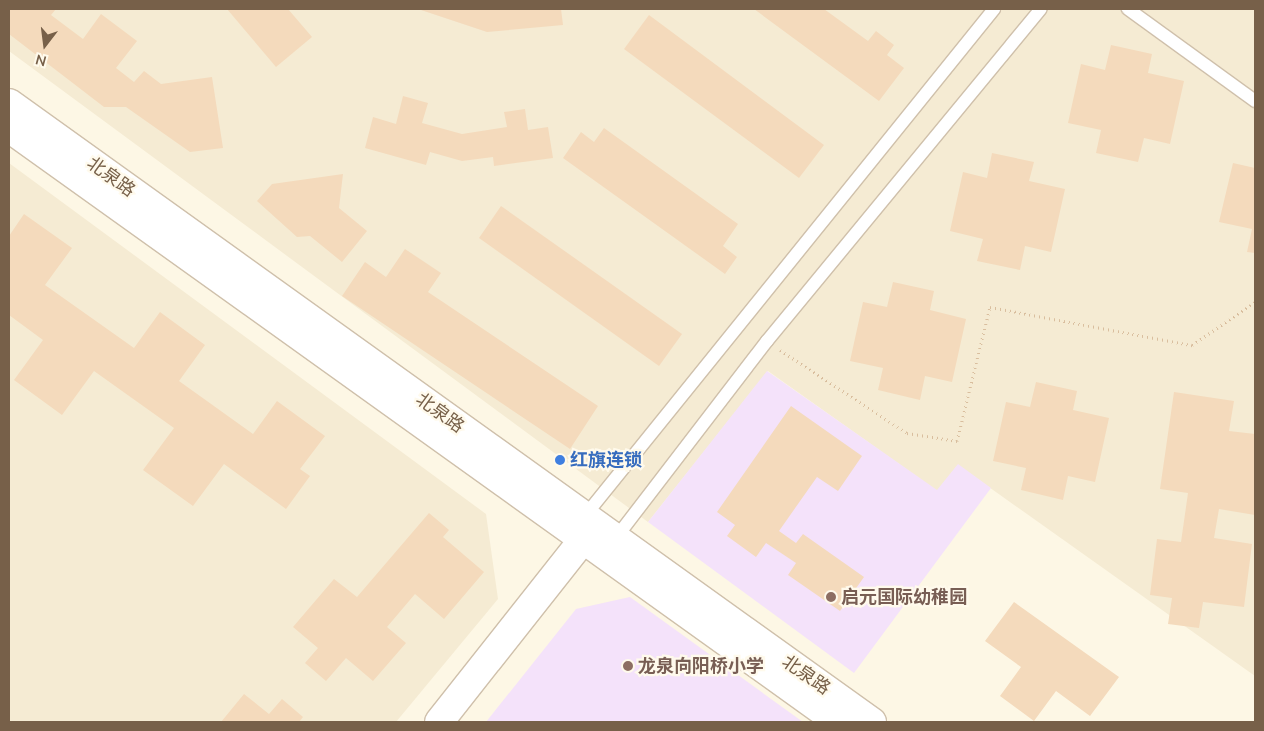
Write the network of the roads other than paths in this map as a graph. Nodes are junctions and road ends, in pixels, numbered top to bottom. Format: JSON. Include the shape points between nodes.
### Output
{"nodes":[{"id":1,"x":994,"y":9,"type":"edge"},
{"id":2,"x":1040,"y":9,"type":"edge"},
{"id":3,"x":1128,"y":9,"type":"edge"},
{"id":4,"x":1255,"y":101,"type":"edge"},
{"id":5,"x":9,"y":103,"type":"edge"},
{"id":6,"x":9,"y":128,"type":"edge"},
{"id":7,"x":594,"y":530,"type":"junction"},
{"id":8,"x":438,"y":722,"type":"edge"},
{"id":9,"x":838,"y":722,"type":"edge"},
{"id":10,"x":872,"y":722,"type":"edge"}],
"edges":[{"from":1,"to":7,"type":"lane"},
{"from":2,"to":7,"type":"lane","via":[[767,341]]},
{"from":3,"to":4,"type":"lane"},
{"from":5,"to":7,"type":"main road","name":"北泉路"},
{"from":6,"to":7,"type":"main road","name":"北泉路"},
{"from":7,"to":8,"type":"main road"},
{"from":7,"to":9,"type":"main road","name":"北泉路"},
{"from":7,"to":10,"type":"main road","name":"北泉路"}]}
